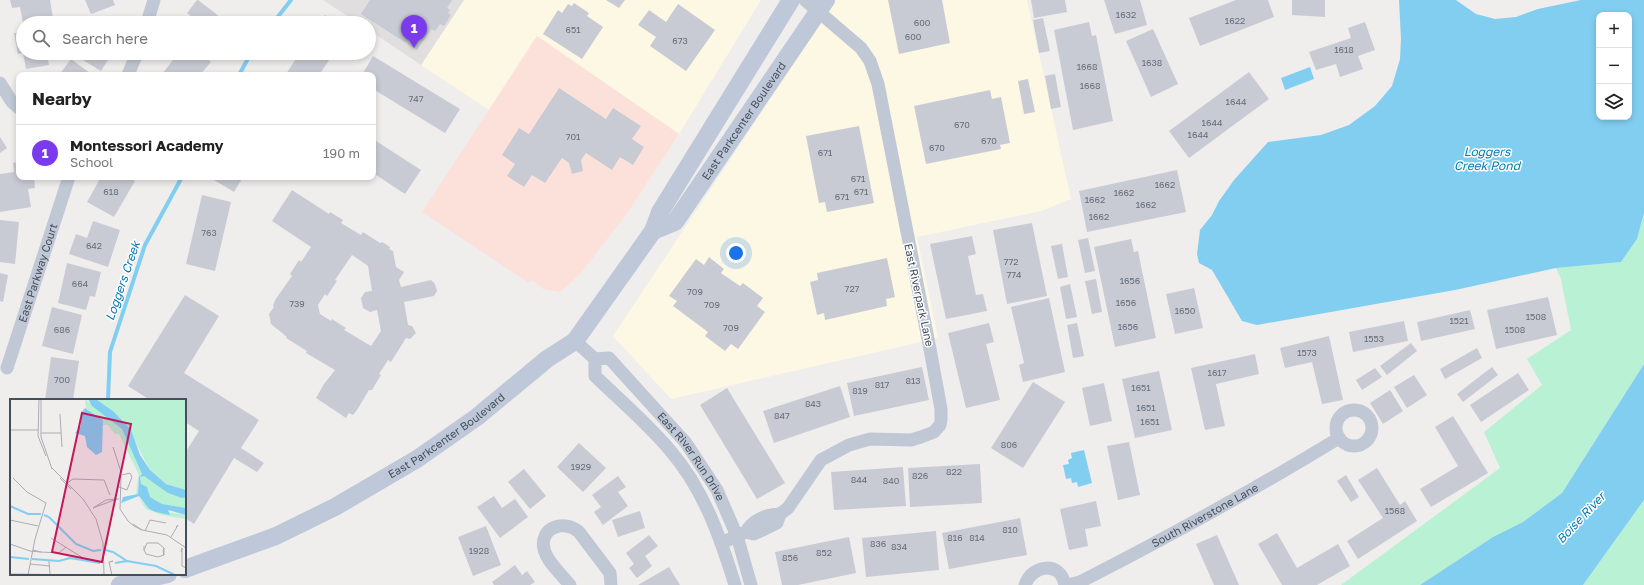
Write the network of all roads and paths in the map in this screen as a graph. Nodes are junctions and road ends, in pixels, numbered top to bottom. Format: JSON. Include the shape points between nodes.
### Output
{"nodes":[{"id":1,"x":154,"y":0,"type":"edge"},
{"id":2,"x":791,"y":0,"type":"edge"},
{"id":3,"x":805,"y":0,"type":"edge"},
{"id":4,"x":823,"y":6,"type":"edge"},
{"id":5,"x":149,"y":16,"type":"edge"},
{"id":6,"x":134,"y":60,"type":"edge"},
{"id":7,"x":129,"y":72,"type":"edge"},
{"id":8,"x":0,"y":83,"type":"edge"},
{"id":9,"x":16,"y":105,"type":"edge"},
{"id":10,"x":68,"y":180,"type":"edge"},
{"id":11,"x":653,"y":231,"type":"junction"},
{"id":12,"x":575,"y":341,"type":"junction"},
{"id":13,"x":594,"y":359,"type":"junction"},
{"id":14,"x":7,"y":368,"type":"dead end"},
{"id":15,"x":1339,"y":438,"type":"dead end"},
{"id":16,"x":741,"y":534,"type":"junction"},
{"id":17,"x":722,"y":542,"type":"junction"},
{"id":18,"x":186,"y":569,"type":"edge"},
{"id":19,"x":166,"y":575,"type":"edge"},
{"id":20,"x":126,"y":584,"type":"edge"},
{"id":21,"x":570,"y":585,"type":"edge"},
{"id":22,"x":611,"y":585,"type":"edge"},
{"id":23,"x":735,"y":585,"type":"edge"},
{"id":24,"x":751,"y":585,"type":"edge"},
{"id":25,"x":1025,"y":585,"type":"edge"},
{"id":26,"x":1067,"y":585,"type":"edge"}],
"edges":[{"from":1,"to":5,"type":"street"},
{"from":2,"to":11,"type":"main road","name":"East Parkcenter Boulevard","via":[[660,212]]},
{"from":3,"to":4,"type":"street","name":"East Riverpark Lane"},
{"from":4,"to":11,"type":"main road","name":"East Parkcenter Boulevard","via":[[675,222]]},
{"from":4,"to":16,"type":"street","name":"East Riverpark Lane","via":[[861,48],[870,61],[878,84],[932,357],[941,420],[934,432],[921,437],[910,440],[870,439],[849,445],[821,460],[788,508],[780,514],[777,523],[754,534]]},
{"from":6,"to":7,"type":"street"},
{"from":8,"to":9,"type":"street"},
{"from":10,"to":14,"type":"street","name":"East Parkway Court"},
{"from":11,"to":12,"type":"main road","name":"East Parkcenter Boulevard"},
{"from":12,"to":13,"type":"street"},
{"from":12,"to":18,"type":"main road","name":"East Parkcenter Boulevard","via":[[423,455],[335,507],[276,536]]},
{"from":13,"to":16,"type":"street","name":"East River Run Drive","via":[[609,358],[686,443],[718,490]]},
{"from":13,"to":17,"type":"street","name":"East River Run Drive","via":[[595,376],[670,449],[703,498]]},
{"from":15,"to":26,"type":"street","name":"South Riverstone Lane","via":[[1166,539],[1080,582]]},
{"from":16,"to":17,"type":"street","name":"East Riverpark Lane"},
{"from":16,"to":24,"type":"street","name":"East River Run Drive"},
{"from":17,"to":23,"type":"street","name":"East River Run Drive"},
{"from":19,"to":20,"type":"main road"},
{"from":21,"to":22,"type":"street","via":[[544,550],[545,537],[549,531],[561,525],[574,527],[579,532],[610,573]]},
{"from":25,"to":26,"type":"street","name":"South Riverstone Lane","via":[[1031,574],[1043,568],[1056,571]]}]}
